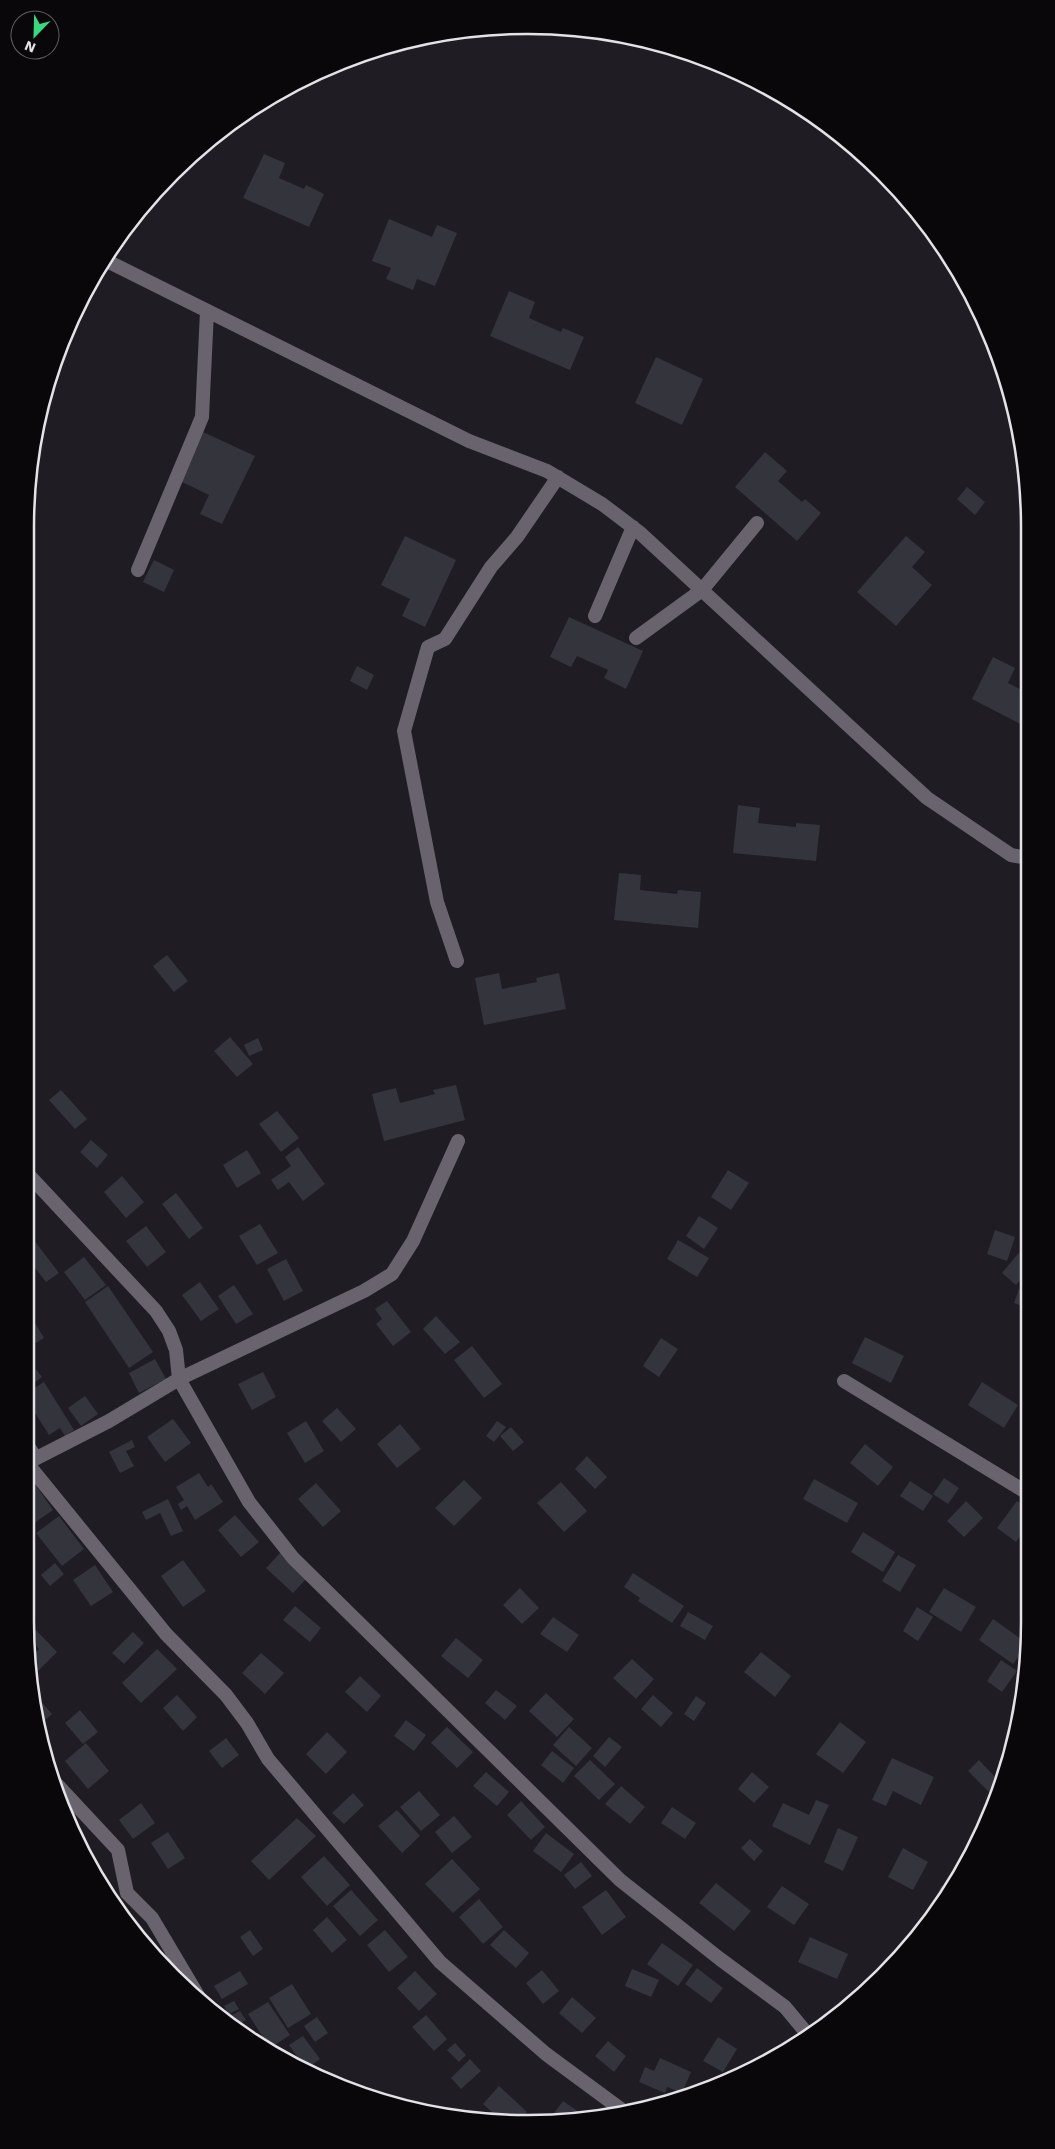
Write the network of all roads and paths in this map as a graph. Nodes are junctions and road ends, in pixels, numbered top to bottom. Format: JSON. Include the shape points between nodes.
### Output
{"nodes":[{"id":1,"x":111,"y":263,"type":"edge"},
{"id":2,"x":207,"y":310,"type":"junction"},
{"id":3,"x":558,"y":477,"type":"junction"},
{"id":4,"x":757,"y":523,"type":"dead end"},
{"id":5,"x":633,"y":527,"type":"junction"},
{"id":6,"x":138,"y":570,"type":"dead end"},
{"id":7,"x":702,"y":590,"type":"junction"},
{"id":8,"x":594,"y":616,"type":"dead end"},
{"id":9,"x":636,"y":638,"type":"dead end"},
{"id":10,"x":1021,"y":857,"type":"edge"},
{"id":11,"x":458,"y":960,"type":"dead end"},
{"id":12,"x":458,"y":1141,"type":"dead end"},
{"id":13,"x":34,"y":1181,"type":"edge"},
{"id":14,"x":179,"y":1379,"type":"junction"},
{"id":15,"x":844,"y":1381,"type":"dead end"},
{"id":16,"x":34,"y":1459,"type":"edge"},
{"id":17,"x":34,"y":1468,"type":"edge"},
{"id":18,"x":1021,"y":1490,"type":"edge"},
{"id":19,"x":65,"y":1794,"type":"edge"},
{"id":20,"x":190,"y":1982,"type":"edge"},
{"id":21,"x":804,"y":2030,"type":"edge"},
{"id":22,"x":618,"y":2107,"type":"edge"}],
"edges":[{"from":1,"to":2,"type":"street"},
{"from":2,"to":3,"type":"street","via":[[469,441]]},
{"from":2,"to":6,"type":"street","via":[[202,417]]},
{"from":3,"to":5,"type":"street"},
{"from":3,"to":11,"type":"street","via":[[517,537],[491,567],[445,640],[428,647],[404,731],[436,902]]},
{"from":4,"to":7,"type":"street"},
{"from":5,"to":7,"type":"street"},
{"from":5,"to":8,"type":"street"},
{"from":7,"to":9,"type":"street"},
{"from":7,"to":10,"type":"street","via":[[927,798],[1011,855]]},
{"from":12,"to":14,"type":"street","via":[[413,1241],[392,1274],[364,1291]]},
{"from":13,"to":14,"type":"street","via":[[156,1311],[176,1350]]},
{"from":14,"to":16,"type":"street","via":[[109,1421]]},
{"from":14,"to":21,"type":"street","via":[[249,1502],[293,1558],[620,1880],[785,2007]]},
{"from":15,"to":18,"type":"street"},
{"from":17,"to":22,"type":"street","via":[[166,1634],[226,1695],[268,1759],[440,1962],[546,2054]]},
{"from":19,"to":20,"type":"street","via":[[118,1850],[127,1893],[152,1918]]}]}
